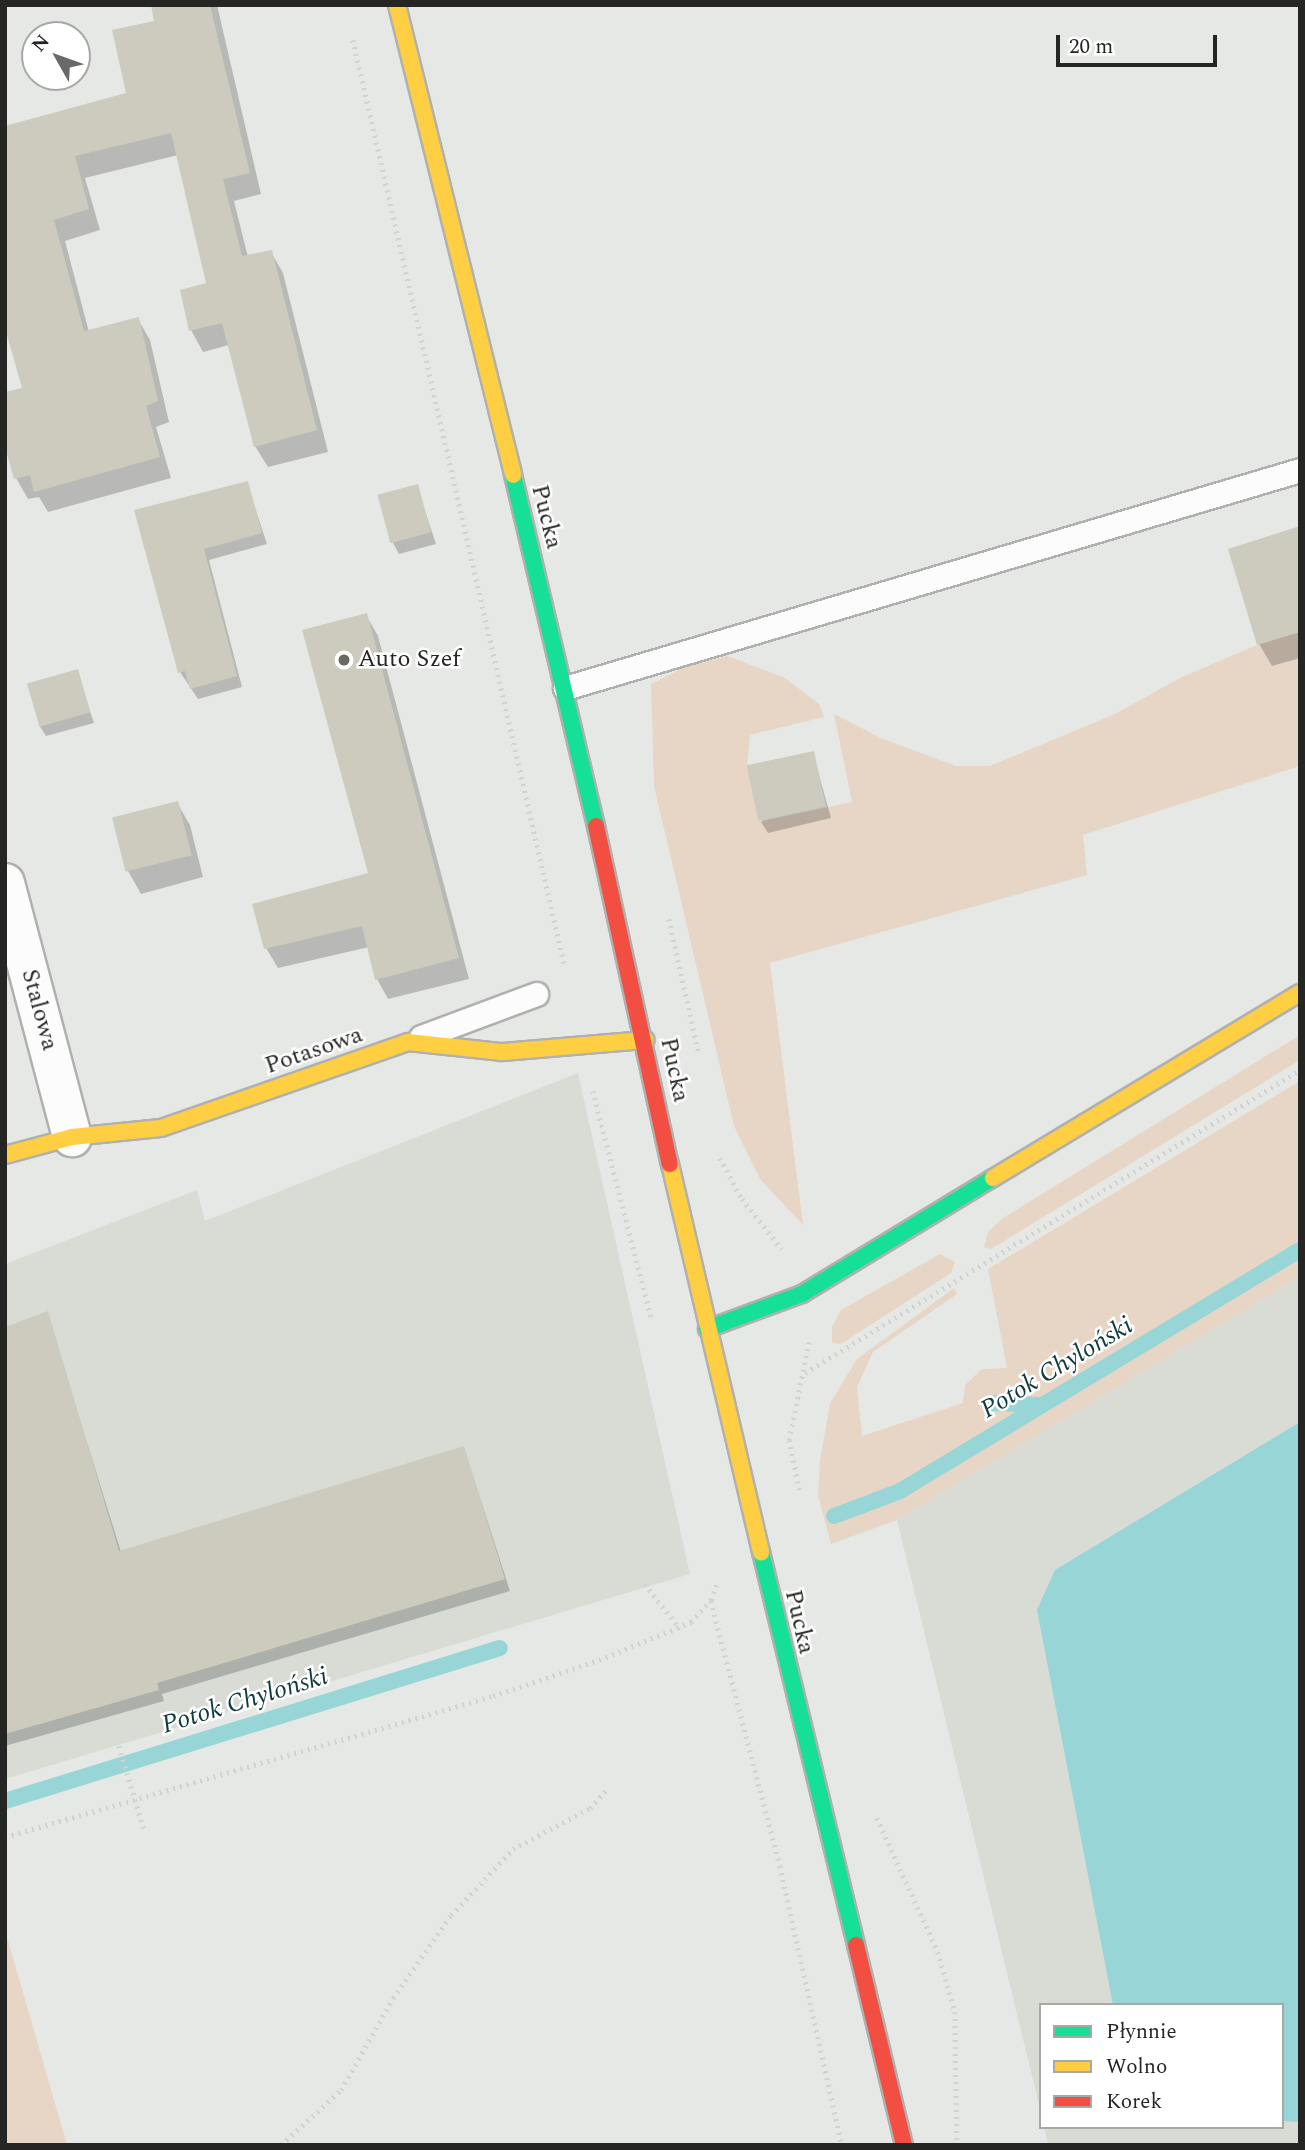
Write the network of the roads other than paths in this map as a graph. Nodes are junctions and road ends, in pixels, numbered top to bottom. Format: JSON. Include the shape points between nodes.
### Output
{"nodes":[{"id":1,"x":397,"y":5,"type":"edge"},
{"id":2,"x":1300,"y":470,"type":"edge"},
{"id":3,"x":565,"y":688,"type":"junction"},
{"id":4,"x":5,"y":883,"type":"edge"},
{"id":5,"x":1300,"y":993,"type":"edge"},
{"id":6,"x":536,"y":994,"type":"dead end"},
{"id":7,"x":645,"y":1040,"type":"junction"},
{"id":8,"x":408,"y":1042,"type":"junction"},
{"id":9,"x":72,"y":1137,"type":"junction"},
{"id":10,"x":5,"y":1155,"type":"edge"},
{"id":11,"x":707,"y":1329,"type":"junction"},
{"id":12,"x":904,"y":2145,"type":"edge"}],
"edges":[{"from":1,"to":3,"type":"street","name":"Pucka"},
{"from":2,"to":3,"type":"lane"},
{"from":3,"to":7,"type":"street","name":"Pucka"},
{"from":4,"to":9,"type":"street","name":"Stalowa"},
{"from":5,"to":11,"type":"street","via":[[802,1294]]},
{"from":6,"to":8,"type":"lane"},
{"from":7,"to":8,"type":"street","name":"Potasowa","via":[[502,1052]]},
{"from":7,"to":11,"type":"street","name":"Pucka"},
{"from":8,"to":9,"type":"street","name":"Potasowa","via":[[160,1128]]},
{"from":9,"to":10,"type":"street","name":"Potasowa"},
{"from":11,"to":12,"type":"street","name":"Pucka"}]}
